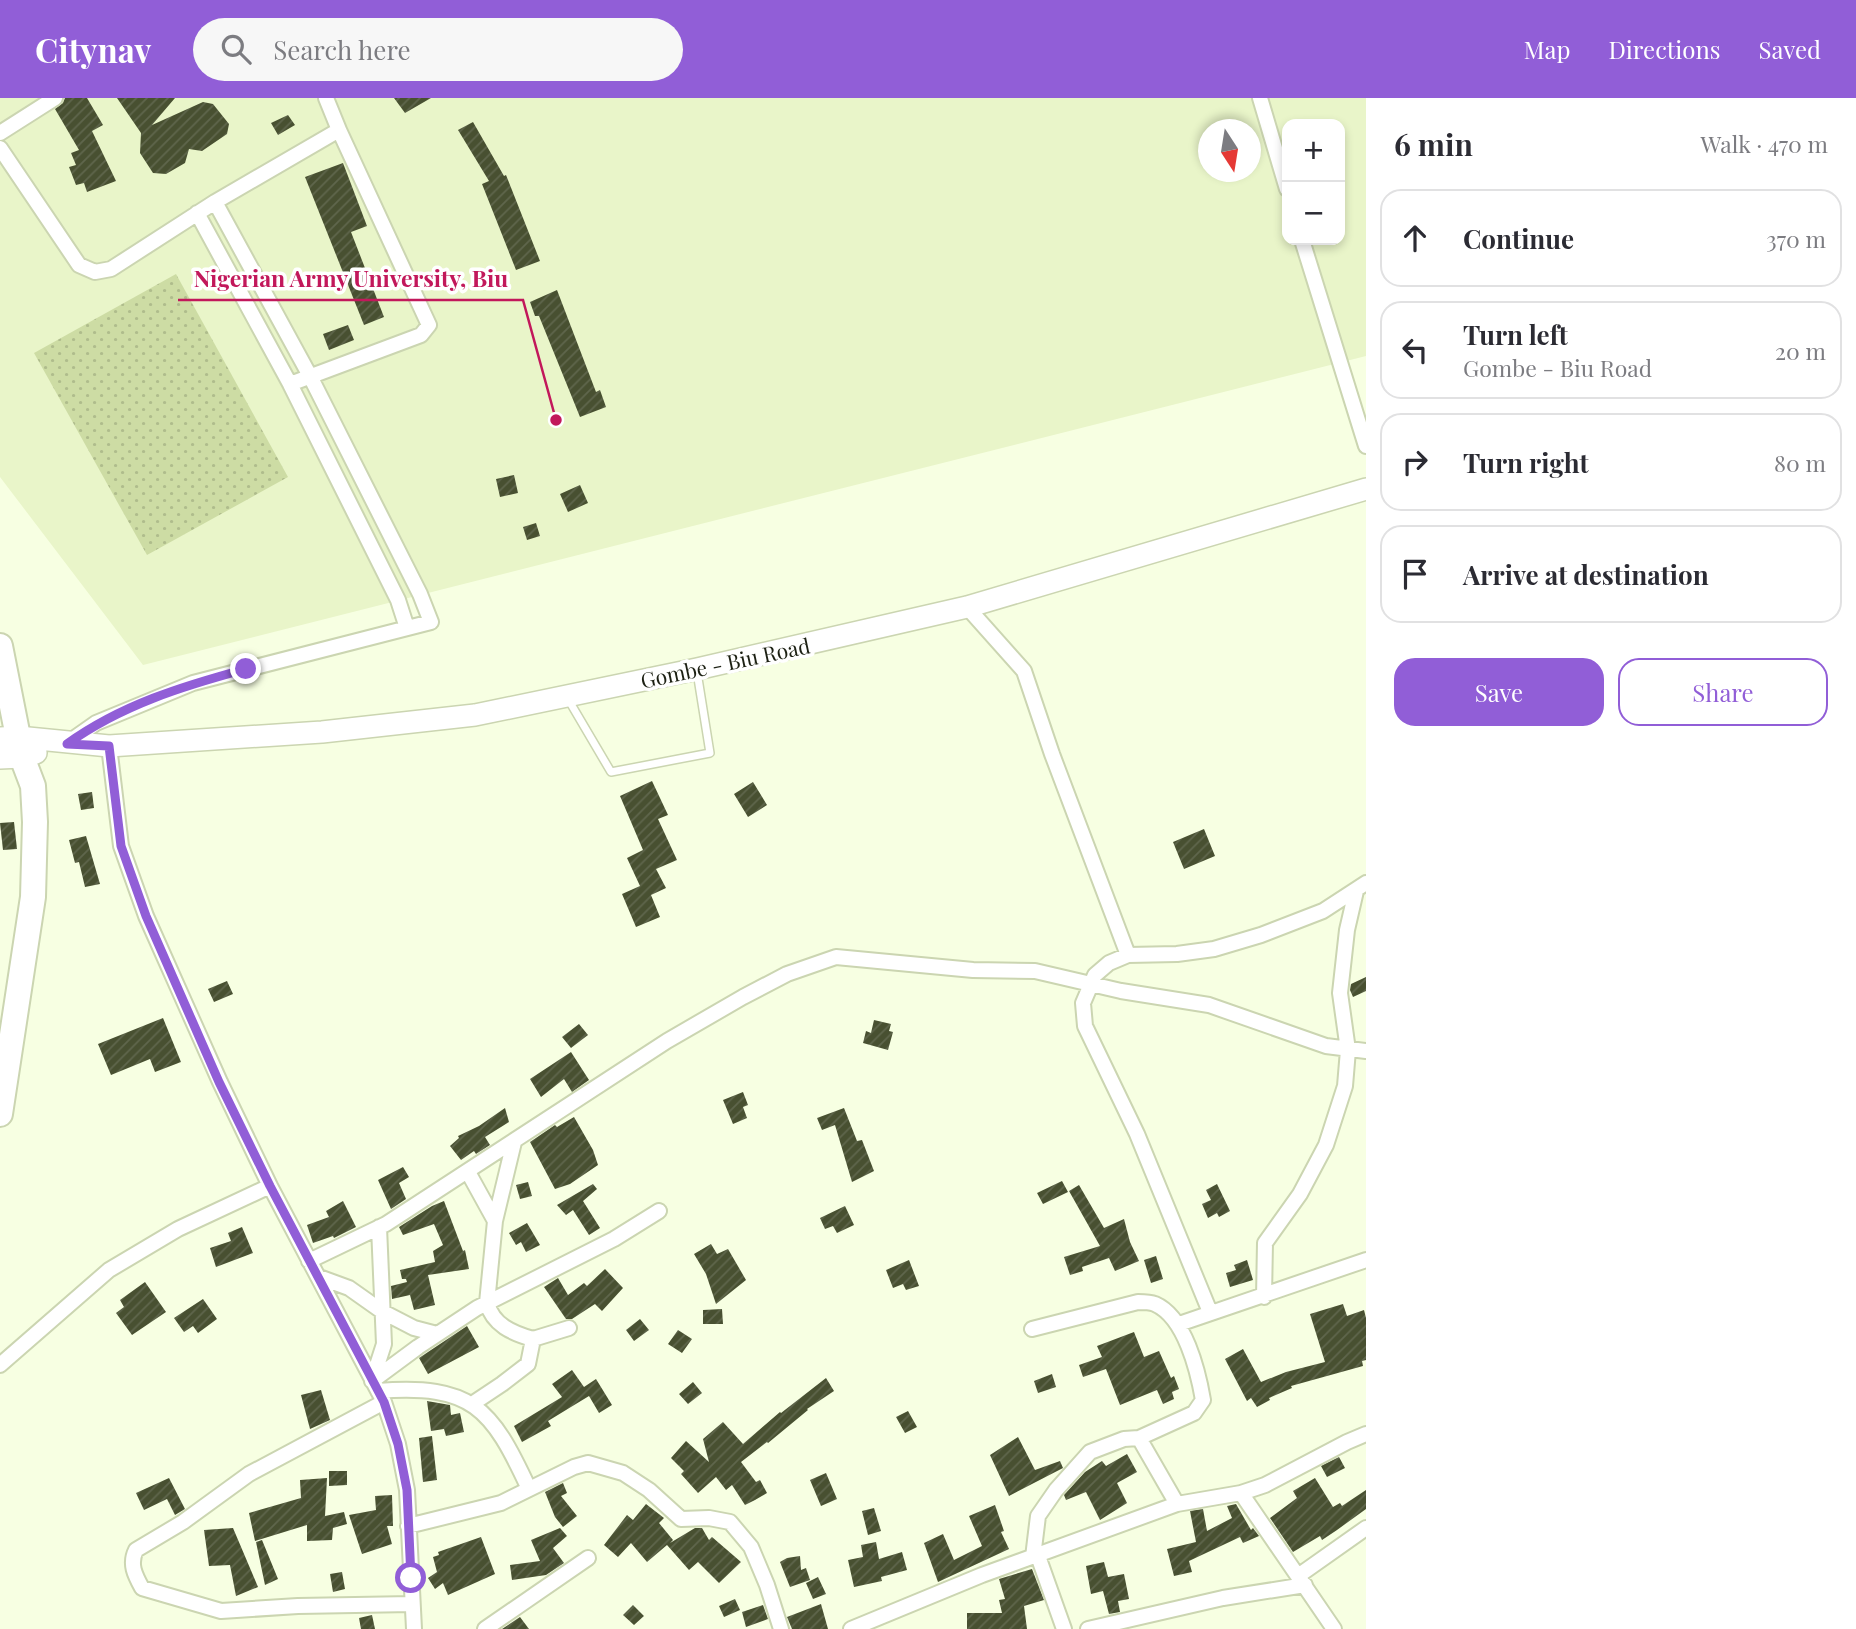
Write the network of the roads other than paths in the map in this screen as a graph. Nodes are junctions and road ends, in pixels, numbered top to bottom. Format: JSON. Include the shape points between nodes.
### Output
{"nodes":[{"id":1,"x":55,"y":98,"type":"edge"},
{"id":2,"x":326,"y":98,"type":"edge"},
{"id":3,"x":1260,"y":98,"type":"edge"},
{"id":4,"x":339,"y":130,"type":"junction"},
{"id":5,"x":0,"y":133,"type":"edge"},
{"id":6,"x":0,"y":148,"type":"edge"},
{"id":7,"x":1285,"y":182,"type":"edge"},
{"id":8,"x":215,"y":202,"type":"junction"},
{"id":9,"x":197,"y":213,"type":"junction"},
{"id":10,"x":1305,"y":245,"type":"edge"},
{"id":11,"x":310,"y":376,"type":"junction"},
{"id":12,"x":290,"y":384,"type":"junction"},
{"id":13,"x":1366,"y":446,"type":"edge"},
{"id":14,"x":1366,"y":489,"type":"edge"},
{"id":15,"x":967,"y":607,"type":"junction"},
{"id":16,"x":407,"y":628,"type":"junction"},
{"id":17,"x":0,"y":646,"type":"edge"},
{"id":18,"x":697,"y":669,"type":"junction"},
{"id":19,"x":566,"y":695,"type":"junction"},
{"id":20,"x":67,"y":744,"type":"junction"},
{"id":21,"x":109,"y":746,"type":"junction"},
{"id":22,"x":10,"y":747,"type":"edge"},
{"id":23,"x":1361,"y":887,"type":"edge"},
{"id":24,"x":1128,"y":955,"type":"junction"},
{"id":25,"x":1091,"y":984,"type":"junction"},
{"id":26,"x":1348,"y":1050,"type":"junction"},
{"id":27,"x":1366,"y":1051,"type":"edge"},
{"id":28,"x":0,"y":1114,"type":"edge"},
{"id":29,"x":514,"y":1142,"type":"junction"},
{"id":30,"x":468,"y":1172,"type":"junction"},
{"id":31,"x":270,"y":1186,"type":"junction"},
{"id":32,"x":659,"y":1211,"type":"dead end"},
{"id":33,"x":495,"y":1221,"type":"junction"},
{"id":34,"x":379,"y":1227,"type":"junction"},
{"id":35,"x":309,"y":1261,"type":"junction"},
{"id":36,"x":1366,"y":1261,"type":"edge"},
{"id":37,"x":319,"y":1277,"type":"junction"},
{"id":38,"x":1264,"y":1297,"type":"junction"},
{"id":39,"x":487,"y":1303,"type":"junction"},
{"id":40,"x":383,"y":1312,"type":"junction"},
{"id":41,"x":1210,"y":1312,"type":"junction"},
{"id":42,"x":1179,"y":1324,"type":"junction"},
{"id":43,"x":569,"y":1328,"type":"dead end"},
{"id":44,"x":1032,"y":1329,"type":"dead end"},
{"id":45,"x":437,"y":1334,"type":"junction"},
{"id":46,"x":533,"y":1339,"type":"junction"},
{"id":47,"x":0,"y":1365,"type":"edge"},
{"id":48,"x":378,"y":1392,"type":"junction"},
{"id":49,"x":472,"y":1404,"type":"junction"},
{"id":50,"x":1366,"y":1434,"type":"edge"},
{"id":51,"x":1139,"y":1438,"type":"junction"},
{"id":52,"x":529,"y":1489,"type":"junction"},
{"id":53,"x":1241,"y":1493,"type":"junction"},
{"id":54,"x":1177,"y":1504,"type":"junction"},
{"id":55,"x":408,"y":1526,"type":"junction"},
{"id":56,"x":1366,"y":1528,"type":"edge"},
{"id":57,"x":1035,"y":1557,"type":"junction"},
{"id":58,"x":588,"y":1558,"type":"dead end"},
{"id":59,"x":1301,"y":1581,"type":"junction"},
{"id":60,"x":412,"y":1604,"type":"junction"},
{"id":61,"x":1108,"y":1627,"type":"edge"},
{"id":62,"x":414,"y":1629,"type":"edge"},
{"id":63,"x":485,"y":1629,"type":"edge"},
{"id":64,"x":781,"y":1629,"type":"edge"},
{"id":65,"x":851,"y":1629,"type":"edge"},
{"id":66,"x":1064,"y":1629,"type":"edge"},
{"id":67,"x":1088,"y":1629,"type":"edge"},
{"id":68,"x":1334,"y":1629,"type":"edge"}],
"edges":[{"from":1,"to":5,"type":"street"},
{"from":2,"to":4,"type":"street"},
{"from":3,"to":7,"type":"street"},
{"from":4,"to":8,"type":"street"},
{"from":4,"to":11,"type":"street","via":[[429,325],[421,335]]},
{"from":6,"to":9,"type":"street","via":[[79,265],[95,272],[111,269]]},
{"from":8,"to":9,"type":"street"},
{"from":8,"to":11,"type":"street"},
{"from":9,"to":12,"type":"street"},
{"from":10,"to":13,"type":"street"},
{"from":11,"to":12,"type":"street"},
{"from":11,"to":16,"type":"street","via":[[431,622]]},
{"from":12,"to":16,"type":"street","via":[[398,600]]},
{"from":14,"to":15,"type":"main road","name":"Gombe - Biu Road"},
{"from":15,"to":18,"type":"main road","name":"Gombe - Biu Road"},
{"from":15,"to":24,"type":"street","via":[[1024,671]]},
{"from":16,"to":20,"type":"street","via":[[193,683],[96,723]]},
{"from":17,"to":22,"type":"highway"},
{"from":18,"to":19,"type":"main road","name":"Gombe - Biu Road"},
{"from":18,"to":19,"type":"lane","via":[[710,753],[611,772]]},
{"from":19,"to":21,"type":"main road","name":"Gombe - Biu Road","via":[[461,717],[322,732]]},
{"from":20,"to":21,"type":"main road","name":"Gombe - Biu Road"},
{"from":20,"to":22,"type":"main road","name":"Gombe - Biu Road"},
{"from":21,"to":31,"type":"street","via":[[121,846],[146,916]]},
{"from":22,"to":28,"type":"highway","via":[[33,786],[33,897]]},
{"from":23,"to":24,"type":"street","via":[[1324,911],[1261,935],[1177,954]]},
{"from":23,"to":26,"type":"street","via":[[1346,930],[1340,993]]},
{"from":24,"to":25,"type":"street","via":[[1109,963]]},
{"from":25,"to":26,"type":"street","via":[[1209,1004]]},
{"from":25,"to":29,"type":"street","via":[[1035,971],[836,957],[787,974],[743,997]]},
{"from":25,"to":41,"type":"street","via":[[1083,1003],[1085,1026],[1137,1134]]},
{"from":26,"to":27,"type":"street"},
{"from":26,"to":38,"type":"street","via":[[1345,1086],[1326,1145],[1300,1194],[1265,1243]]},
{"from":29,"to":30,"type":"street"},
{"from":29,"to":33,"type":"street"},
{"from":30,"to":33,"type":"street"},
{"from":30,"to":34,"type":"street"},
{"from":31,"to":35,"type":"street"},
{"from":31,"to":47,"type":"street","via":[[178,1229],[109,1269]]},
{"from":32,"to":39,"type":"street"},
{"from":33,"to":39,"type":"street"},
{"from":34,"to":35,"type":"street"},
{"from":34,"to":40,"type":"street"},
{"from":35,"to":37,"type":"street"},
{"from":36,"to":38,"type":"street"},
{"from":37,"to":40,"type":"street","via":[[349,1288]]},
{"from":37,"to":48,"type":"street"},
{"from":38,"to":41,"type":"street"},
{"from":39,"to":45,"type":"street"},
{"from":39,"to":46,"type":"street","via":[[502,1326]]},
{"from":40,"to":45,"type":"street"},
{"from":40,"to":48,"type":"street"},
{"from":41,"to":42,"type":"street"},
{"from":42,"to":44,"type":"street","via":[[1155,1304],[1138,1302]]},
{"from":42,"to":51,"type":"street","via":[[1203,1400],[1194,1413]]},
{"from":43,"to":46,"type":"street"},
{"from":45,"to":48,"type":"street"},
{"from":46,"to":49,"type":"street","via":[[528,1364]]},
{"from":48,"to":49,"type":"street","via":[[426,1390],[453,1394]]},
{"from":48,"to":55,"type":"street","via":[[398,1444]]},
{"from":48,"to":60,"type":"street","via":[[136,1550],[133,1573],[142,1588],[221,1611]]},
{"from":49,"to":52,"type":"street","via":[[509,1447]]},
{"from":50,"to":53,"type":"street"},
{"from":51,"to":54,"type":"street"},
{"from":51,"to":57,"type":"street","via":[[1090,1452],[1076,1466],[1038,1516]]},
{"from":52,"to":55,"type":"street","via":[[501,1503]]},
{"from":52,"to":64,"type":"street","via":[[588,1462],[623,1474],[681,1519],[730,1522],[751,1547]]},
{"from":53,"to":54,"type":"street"},
{"from":53,"to":59,"type":"street"},
{"from":54,"to":57,"type":"street"},
{"from":55,"to":60,"type":"street"},
{"from":56,"to":59,"type":"street"},
{"from":57,"to":65,"type":"street"},
{"from":57,"to":66,"type":"street"},
{"from":58,"to":63,"type":"street"},
{"from":59,"to":61,"type":"street"},
{"from":59,"to":68,"type":"street"},
{"from":60,"to":62,"type":"street"},
{"from":61,"to":67,"type":"street"}]}
